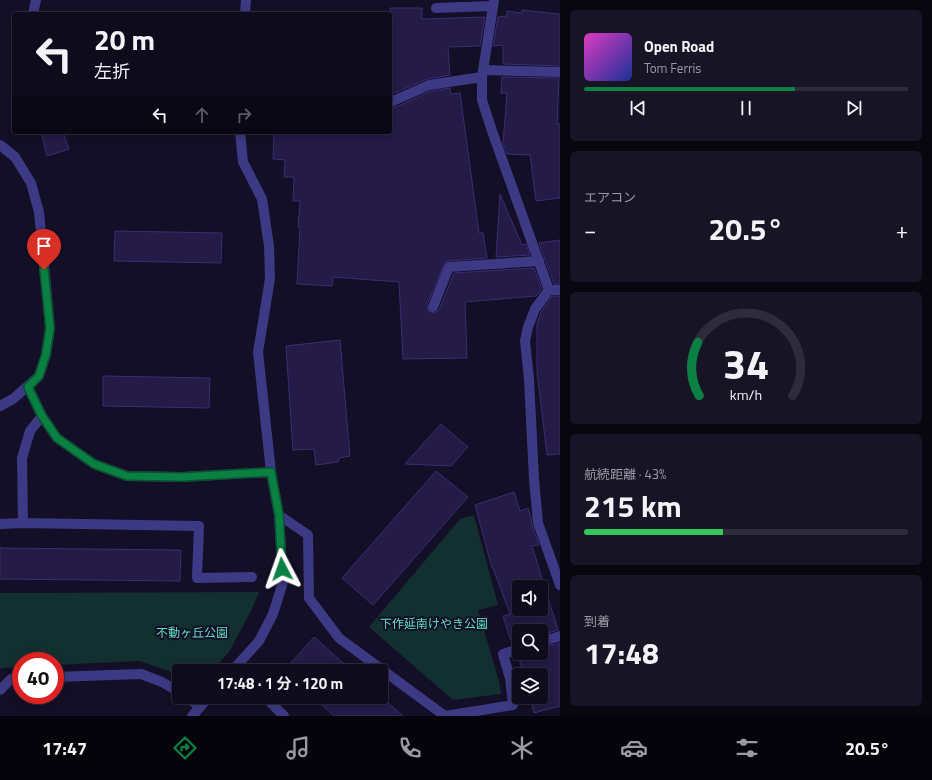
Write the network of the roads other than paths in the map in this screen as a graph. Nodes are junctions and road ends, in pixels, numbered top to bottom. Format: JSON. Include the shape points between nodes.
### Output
{"nodes":[{"id":1,"x":36,"y":0,"type":"edge"},
{"id":2,"x":246,"y":0,"type":"edge"},
{"id":3,"x":493,"y":3,"type":"edge"},
{"id":4,"x":436,"y":8,"type":"dead end"},
{"id":5,"x":33,"y":12,"type":"edge"},
{"id":6,"x":245,"y":12,"type":"edge"},
{"id":7,"x":560,"y":72,"type":"edge"},
{"id":8,"x":482,"y":73,"type":"junction"},
{"id":9,"x":393,"y":100,"type":"dead end"},
{"id":10,"x":240,"y":134,"type":"edge"},
{"id":11,"x":0,"y":145,"type":"edge"},
{"id":12,"x":539,"y":261,"type":"junction"},
{"id":13,"x":549,"y":290,"type":"junction"},
{"id":14,"x":560,"y":290,"type":"edge"},
{"id":15,"x":433,"y":307,"type":"dead end"},
{"id":16,"x":28,"y":387,"type":"junction"},
{"id":17,"x":0,"y":406,"type":"edge"},
{"id":18,"x":42,"y":416,"type":"junction"},
{"id":19,"x":271,"y":472,"type":"junction"},
{"id":20,"x":279,"y":515,"type":"junction"},
{"id":21,"x":0,"y":524,"type":"edge"},
{"id":22,"x":24,"y":524,"type":"junction"},
{"id":23,"x":252,"y":577,"type":"dead end"},
{"id":24,"x":560,"y":585,"type":"edge"},
{"id":25,"x":560,"y":636,"type":"edge"},
{"id":26,"x":548,"y":640,"type":"edge"},
{"id":27,"x":512,"y":651,"type":"edge"},
{"id":28,"x":240,"y":664,"type":"edge"},
{"id":29,"x":64,"y":677,"type":"edge"},
{"id":30,"x":12,"y":678,"type":"edge"},
{"id":31,"x":172,"y":688,"type":"edge"},
{"id":32,"x":0,"y":690,"type":"edge"},
{"id":33,"x":196,"y":704,"type":"edge"},
{"id":34,"x":203,"y":704,"type":"edge"},
{"id":35,"x":272,"y":704,"type":"edge"},
{"id":36,"x":200,"y":707,"type":"junction"},
{"id":37,"x":192,"y":716,"type":"edge"},
{"id":38,"x":284,"y":716,"type":"edge"},
{"id":39,"x":445,"y":716,"type":"edge"}],
"edges":[{"from":1,"to":5,"type":"street"},
{"from":2,"to":6,"type":"street"},
{"from":3,"to":4,"type":"street"},
{"from":3,"to":8,"type":"street"},
{"from":7,"to":8,"type":"street"},
{"from":8,"to":9,"type":"street","via":[[429,85]]},
{"from":8,"to":12,"type":"street","via":[[482,100]]},
{"from":10,"to":19,"type":"street","via":[[243,162],[262,199],[269,246],[270,279],[258,352]]},
{"from":11,"to":16,"type":"street","via":[[15,157],[31,183],[39,212],[50,328],[39,376]]},
{"from":12,"to":13,"type":"street"},
{"from":12,"to":15,"type":"street","via":[[449,267]]},
{"from":13,"to":14,"type":"street"},
{"from":13,"to":24,"type":"street","via":[[535,309],[525,340],[538,523]]},
{"from":16,"to":17,"type":"street"},
{"from":16,"to":18,"type":"street"},
{"from":18,"to":19,"type":"street","via":[[57,438],[94,464],[127,476],[182,477]]},
{"from":18,"to":22,"type":"street","via":[[30,431],[22,458]]},
{"from":19,"to":20,"type":"street"},
{"from":20,"to":28,"type":"street","via":[[283,582],[273,614],[259,641]]},
{"from":20,"to":39,"type":"street","via":[[308,535],[309,598],[340,638]]},
{"from":21,"to":22,"type":"street"},
{"from":22,"to":23,"type":"street","via":[[199,526],[198,578]]},
{"from":25,"to":26,"type":"street"},
{"from":27,"to":39,"type":"street","via":[[503,654],[510,678],[513,705]]},
{"from":29,"to":31,"type":"street","via":[[142,674]]},
{"from":30,"to":32,"type":"street"},
{"from":33,"to":36,"type":"street"},
{"from":34,"to":36,"type":"street"},
{"from":35,"to":38,"type":"street"},
{"from":36,"to":37,"type":"street"}]}
